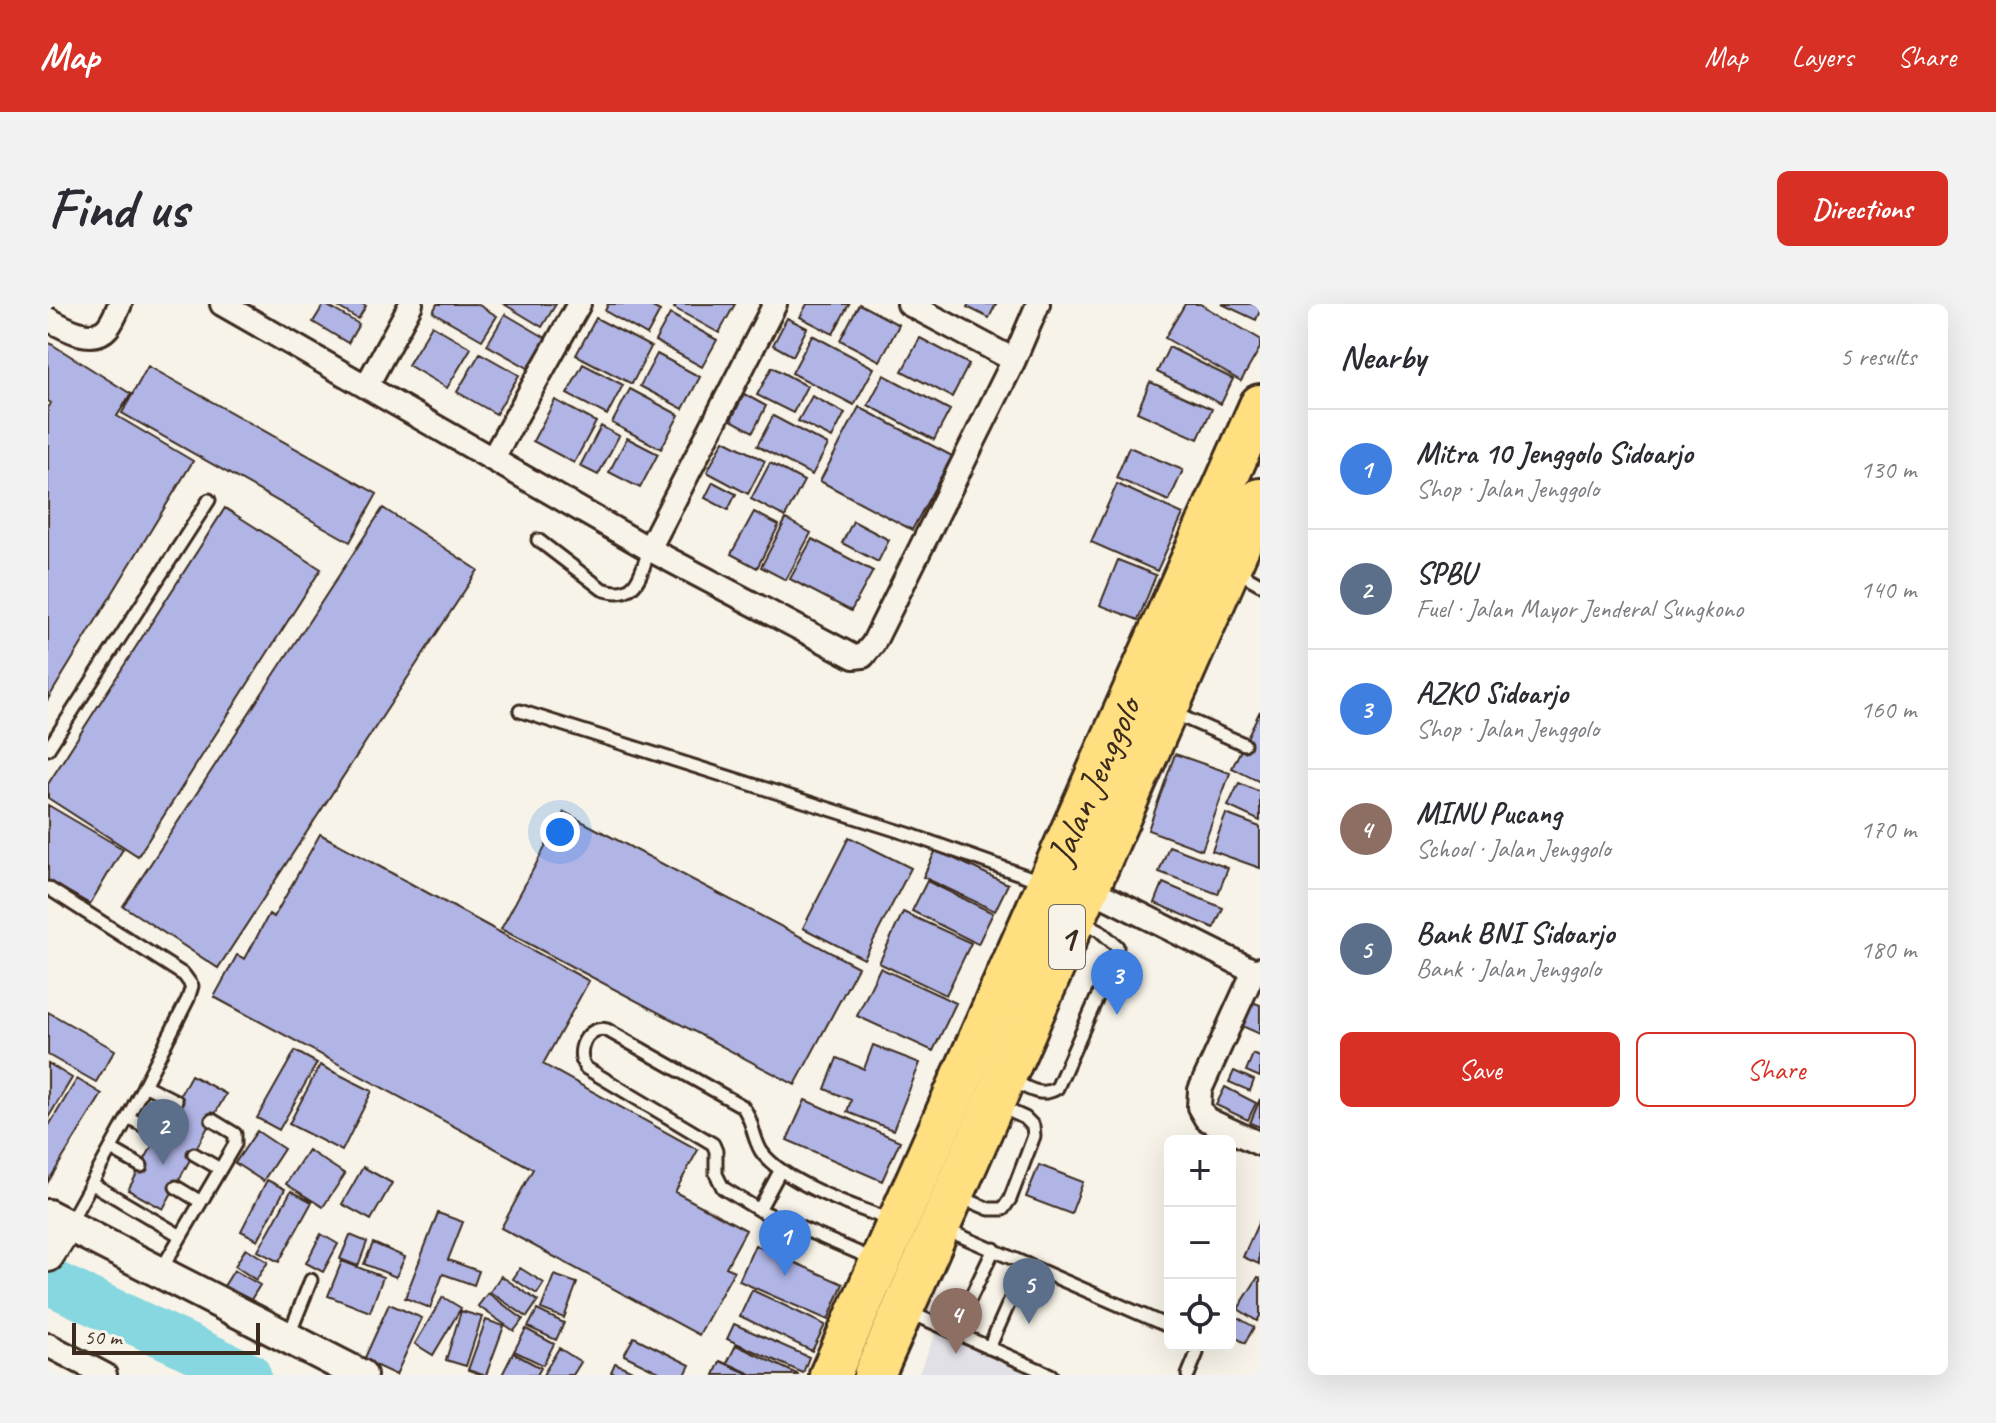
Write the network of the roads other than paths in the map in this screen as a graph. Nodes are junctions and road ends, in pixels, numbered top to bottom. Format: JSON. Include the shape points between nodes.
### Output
{"nodes":[{"id":1,"x":120,"y":304,"type":"edge"},
{"id":2,"x":222,"y":304,"type":"edge"},
{"id":3,"x":411,"y":304,"type":"edge"},
{"id":4,"x":579,"y":304,"type":"edge"},
{"id":5,"x":775,"y":304,"type":"edge"},
{"id":6,"x":909,"y":304,"type":"edge"},
{"id":7,"x":1038,"y":304,"type":"edge"},
{"id":8,"x":250,"y":311,"type":"edge"},
{"id":9,"x":48,"y":319,"type":"edge"},
{"id":10,"x":1014,"y":360,"type":"junction"},
{"id":11,"x":367,"y":385,"type":"junction"},
{"id":12,"x":1260,"y":405,"type":"edge"},
{"id":13,"x":493,"y":458,"type":"junction"},
{"id":14,"x":1260,"y":499,"type":"edge"},
{"id":15,"x":209,"y":500,"type":"dead end"},
{"id":16,"x":538,"y":540,"type":"dead end"},
{"id":17,"x":649,"y":549,"type":"junction"},
{"id":18,"x":1245,"y":576,"type":"edge"},
{"id":19,"x":1167,"y":710,"type":"junction"},
{"id":20,"x":520,"y":711,"type":"dead end"},
{"id":21,"x":1244,"y":744,"type":"dead end"},
{"id":22,"x":48,"y":749,"type":"edge"},
{"id":23,"x":1048,"y":884,"type":"junction"},
{"id":24,"x":48,"y":888,"type":"edge"},
{"id":25,"x":1082,"y":903,"type":"junction"},
{"id":26,"x":1257,"y":970,"type":"edge"},
{"id":27,"x":144,"y":1085,"type":"junction"},
{"id":28,"x":999,"y":1089,"type":"junction"},
{"id":29,"x":176,"y":1101,"type":"dead end"},
{"id":30,"x":128,"y":1117,"type":"junction"},
{"id":31,"x":212,"y":1120,"type":"dead end"},
{"id":32,"x":158,"y":1134,"type":"dead end"},
{"id":33,"x":1260,"y":1144,"type":"edge"},
{"id":34,"x":111,"y":1149,"type":"junction"},
{"id":35,"x":194,"y":1154,"type":"dead end"},
{"id":36,"x":141,"y":1166,"type":"dead end"},
{"id":37,"x":220,"y":1169,"type":"junction"},
{"id":38,"x":780,"y":1171,"type":"junction"},
{"id":39,"x":91,"y":1183,"type":"junction"},
{"id":40,"x":176,"y":1187,"type":"dead end"},
{"id":41,"x":201,"y":1202,"type":"junction"},
{"id":42,"x":759,"y":1210,"type":"junction"},
{"id":43,"x":946,"y":1210,"type":"junction"},
{"id":44,"x":58,"y":1220,"type":"edge"},
{"id":45,"x":896,"y":1222,"type":"junction"},
{"id":46,"x":181,"y":1236,"type":"junction"},
{"id":47,"x":994,"y":1249,"type":"junction"},
{"id":48,"x":48,"y":1256,"type":"edge"},
{"id":49,"x":879,"y":1262,"type":"junction"},
{"id":50,"x":1026,"y":1264,"type":"junction"},
{"id":51,"x":159,"y":1273,"type":"junction"},
{"id":52,"x":311,"y":1280,"type":"dead end"},
{"id":53,"x":903,"y":1310,"type":"junction"},
{"id":54,"x":1164,"y":1324,"type":"edge"},
{"id":55,"x":954,"y":1332,"type":"junction"},
{"id":56,"x":288,"y":1337,"type":"junction"},
{"id":57,"x":48,"y":1345,"type":"edge"},
{"id":58,"x":989,"y":1348,"type":"junction"},
{"id":59,"x":1197,"y":1351,"type":"edge"},
{"id":60,"x":105,"y":1375,"type":"edge"},
{"id":61,"x":361,"y":1375,"type":"edge"},
{"id":62,"x":830,"y":1375,"type":"edge"},
{"id":63,"x":874,"y":1375,"type":"edge"},
{"id":64,"x":1051,"y":1375,"type":"edge"},
{"id":65,"x":1188,"y":1375,"type":"edge"}],
"edges":[{"from":1,"to":9,"type":"street","via":[[107,329],[96,334],[68,331]]},
{"from":2,"to":8,"type":"street"},
{"from":3,"to":11,"type":"street"},
{"from":4,"to":13,"type":"street"},
{"from":5,"to":17,"type":"street"},
{"from":6,"to":10,"type":"street"},
{"from":7,"to":10,"type":"street"},
{"from":8,"to":11,"type":"street"},
{"from":10,"to":17,"type":"street","via":[[863,656],[846,654]]},
{"from":11,"to":13,"type":"street"},
{"from":12,"to":23,"type":"highway","name":"Jalan Jenggolo","number":"1"},
{"from":13,"to":17,"type":"street"},
{"from":14,"to":18,"type":"highway","name":"Jalan Jenggolo","number":"1"},
{"from":15,"to":22,"type":"lane"},
{"from":16,"to":17,"type":"lane","via":[[613,593],[636,583]]},
{"from":18,"to":19,"type":"highway","name":"Jalan Jenggolo","number":"1"},
{"from":19,"to":21,"type":"lane"},
{"from":19,"to":25,"type":"highway","name":"Jalan Jenggolo","number":"1"},
{"from":20,"to":23,"type":"lane"},
{"from":23,"to":45,"type":"highway","name":"Jalan Jenggolo","number":"1"},
{"from":24,"to":27,"type":"lane","via":[[184,975],[192,986]]},
{"from":25,"to":26,"type":"street"},
{"from":25,"to":28,"type":"highway","name":"Jalan Jenggolo","number":"1"},
{"from":25,"to":28,"type":"lane","via":[[1117,946],[1111,968],[1057,1088],[1048,1094]]},
{"from":26,"to":33,"type":"street","via":[[1200,1090],[1199,1107],[1206,1119]]},
{"from":27,"to":29,"type":"lane"},
{"from":27,"to":30,"type":"lane"},
{"from":28,"to":43,"type":"highway","name":"Jalan Jenggolo","number":"1"},
{"from":28,"to":43,"type":"lane","via":[[1033,1126],[1034,1136],[1010,1199],[1003,1209]]},
{"from":30,"to":32,"type":"lane"},
{"from":30,"to":34,"type":"lane"},
{"from":31,"to":37,"type":"lane","via":[[235,1134]]},
{"from":34,"to":36,"type":"lane"},
{"from":34,"to":39,"type":"lane"},
{"from":35,"to":37,"type":"lane"},
{"from":37,"to":41,"type":"lane"},
{"from":38,"to":42,"type":"lane"},
{"from":38,"to":42,"type":"lane","via":[[762,1152],[742,1106],[607,1030],[590,1032],[581,1051],[586,1068],[713,1144],[718,1182]]},
{"from":38,"to":45,"type":"lane"},
{"from":39,"to":44,"type":"lane"},
{"from":39,"to":46,"type":"lane"},
{"from":40,"to":41,"type":"lane"},
{"from":41,"to":46,"type":"lane"},
{"from":42,"to":49,"type":"lane"},
{"from":43,"to":47,"type":"lane"},
{"from":43,"to":53,"type":"highway","name":"Jalan Jenggolo","number":"1"},
{"from":44,"to":48,"type":"main road"},
{"from":44,"to":51,"type":"main road"},
{"from":45,"to":49,"type":"highway","name":"Jalan Jenggolo","number":"1"},
{"from":46,"to":51,"type":"lane"},
{"from":47,"to":50,"type":"lane"},
{"from":47,"to":55,"type":"lane"},
{"from":49,"to":62,"type":"highway","name":"Jalan Jenggolo","number":"1"},
{"from":50,"to":54,"type":"lane"},
{"from":50,"to":58,"type":"lane"},
{"from":51,"to":56,"type":"main road"},
{"from":52,"to":56,"type":"lane"},
{"from":53,"to":55,"type":"lane"},
{"from":53,"to":63,"type":"highway","name":"Jalan Jenggolo","number":"1"},
{"from":55,"to":58,"type":"lane"},
{"from":56,"to":61,"type":"main road"},
{"from":57,"to":60,"type":"street"},
{"from":58,"to":64,"type":"lane"},
{"from":59,"to":65,"type":"lane"}]}
